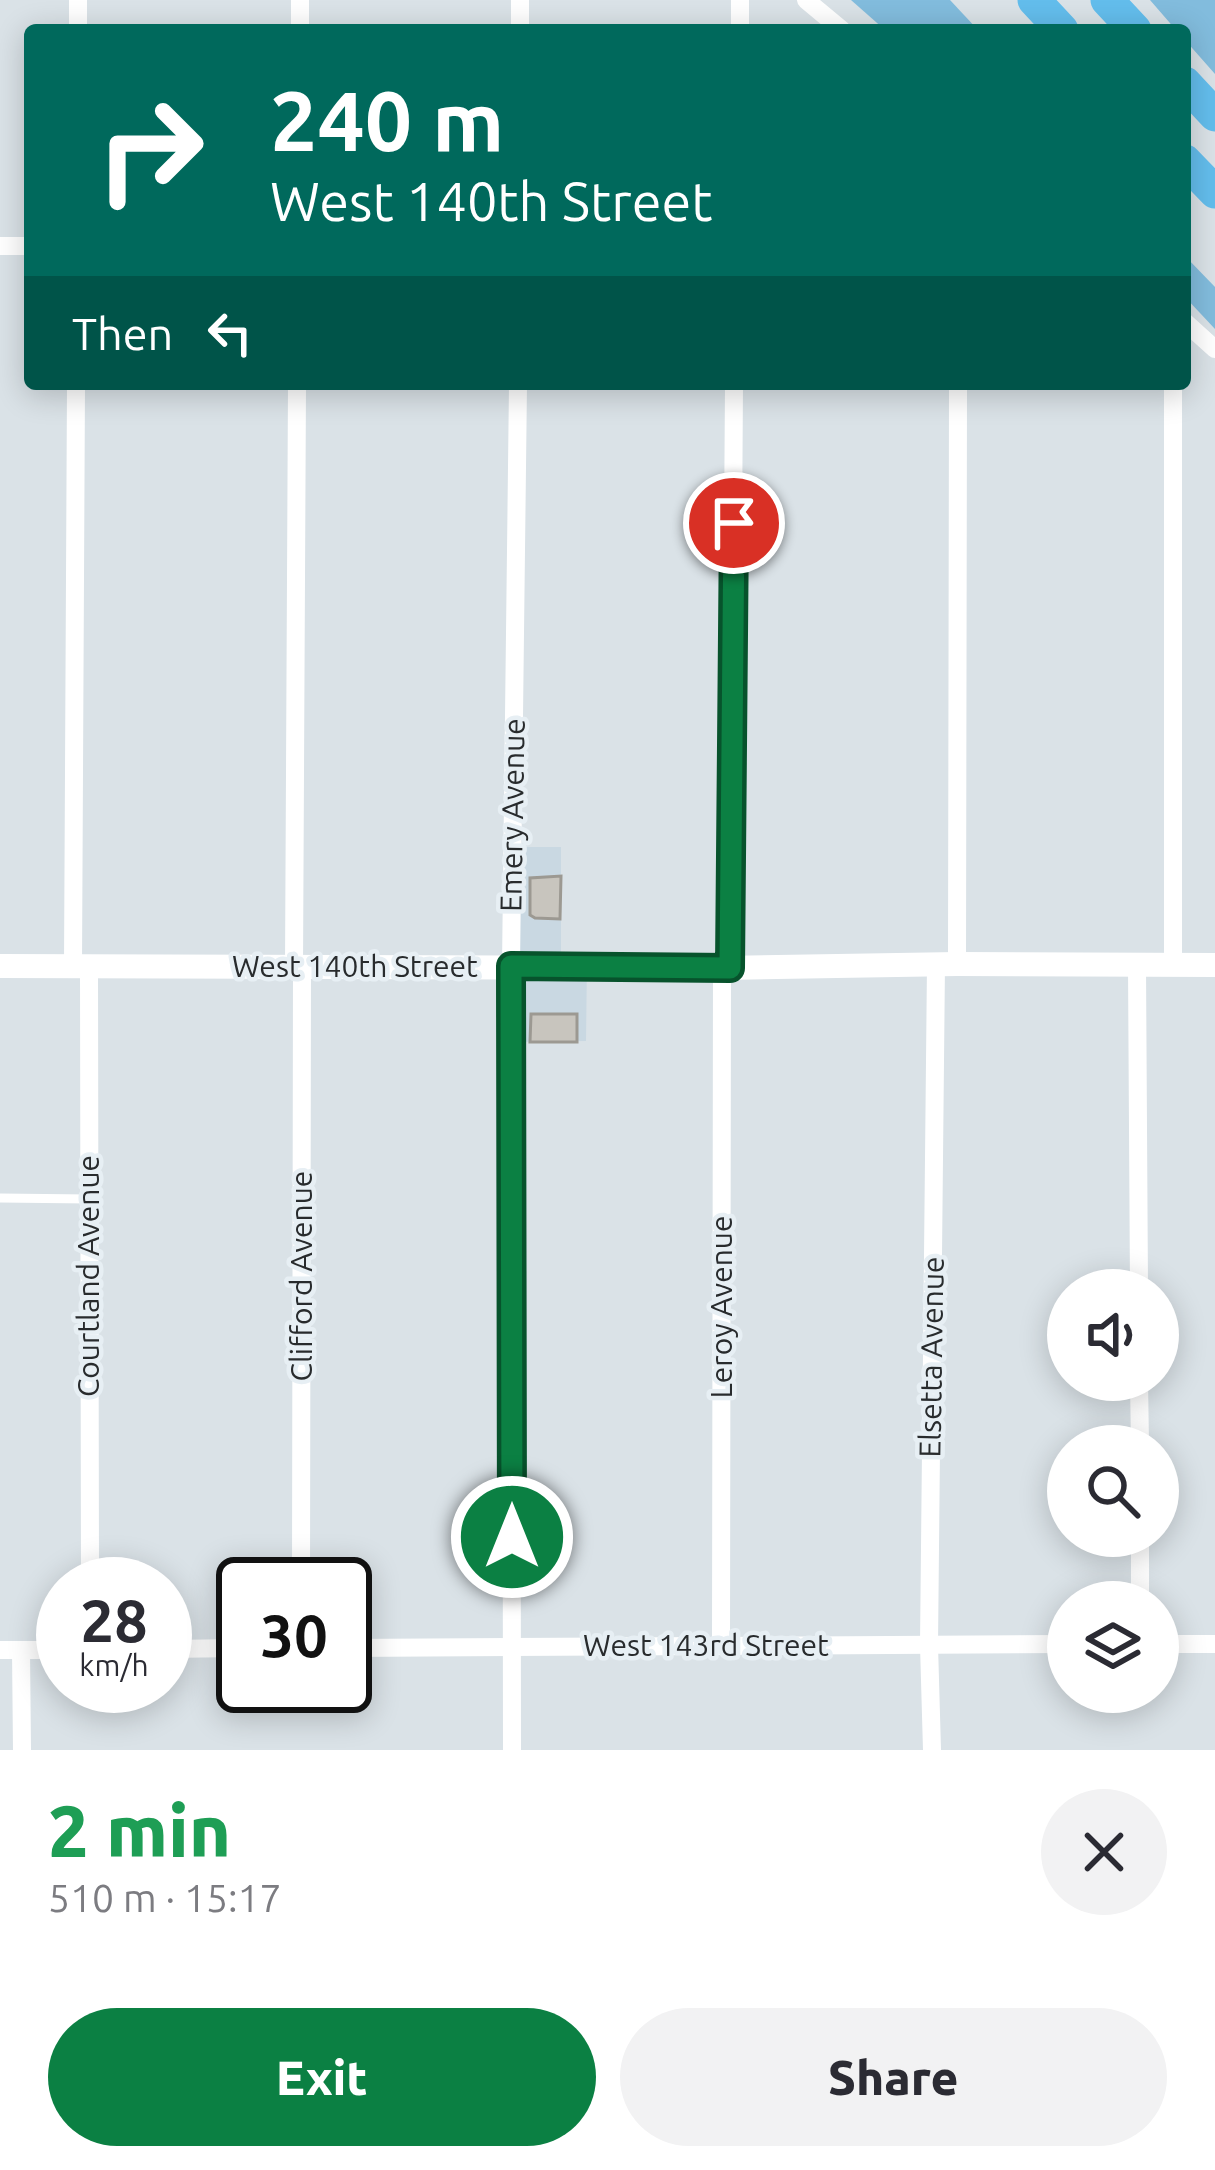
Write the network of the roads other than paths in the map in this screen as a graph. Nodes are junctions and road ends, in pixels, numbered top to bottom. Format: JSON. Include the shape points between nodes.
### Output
{"nodes":[{"id":1,"x":806,"y":0,"type":"edge"},
{"id":2,"x":1110,"y":0,"type":"edge"},
{"id":3,"x":835,"y":24,"type":"edge"},
{"id":4,"x":1130,"y":24,"type":"edge"},
{"id":5,"x":1191,"y":89,"type":"edge"},
{"id":6,"x":1215,"y":115,"type":"edge"},
{"id":7,"x":1191,"y":167,"type":"edge"},
{"id":8,"x":1215,"y":193,"type":"edge"},
{"id":9,"x":1191,"y":327,"type":"edge"},
{"id":10,"x":1215,"y":349,"type":"edge"},
{"id":11,"x":76,"y":390,"type":"edge"},
{"id":12,"x":297,"y":390,"type":"edge"},
{"id":13,"x":518,"y":390,"type":"edge"},
{"id":14,"x":734,"y":390,"type":"edge"},
{"id":15,"x":958,"y":390,"type":"edge"},
{"id":16,"x":1173,"y":390,"type":"edge"},
{"id":17,"x":946,"y":964,"type":"junction"},
{"id":18,"x":1173,"y":965,"type":"junction"},
{"id":19,"x":1215,"y":965,"type":"edge"},
{"id":20,"x":511,"y":966,"type":"junction"},
{"id":21,"x":1137,"y":966,"type":"junction"},
{"id":22,"x":0,"y":967,"type":"edge"},
{"id":23,"x":81,"y":967,"type":"junction"},
{"id":24,"x":298,"y":967,"type":"junction"},
{"id":25,"x":726,"y":968,"type":"junction"},
{"id":26,"x":0,"y":1198,"type":"edge"},
{"id":27,"x":89,"y":1199,"type":"junction"},
{"id":28,"x":1139,"y":1269,"type":"edge"},
{"id":29,"x":90,"y":1557,"type":"edge"},
{"id":30,"x":301,"y":1557,"type":"edge"},
{"id":31,"x":1215,"y":1643,"type":"edge"},
{"id":32,"x":1047,"y":1644,"type":"edge"},
{"id":33,"x":1179,"y":1644,"type":"edge"},
{"id":34,"x":929,"y":1645,"type":"junction"},
{"id":35,"x":721,"y":1646,"type":"junction"},
{"id":36,"x":372,"y":1648,"type":"edge"},
{"id":37,"x":512,"y":1648,"type":"junction"},
{"id":38,"x":10,"y":1650,"type":"edge"},
{"id":39,"x":22,"y":1750,"type":"edge"},
{"id":40,"x":512,"y":1750,"type":"edge"},
{"id":41,"x":932,"y":1750,"type":"edge"}],
"edges":[{"from":1,"to":3,"type":"street"},
{"from":2,"to":4,"type":"highway"},
{"from":5,"to":6,"type":"highway"},
{"from":7,"to":8,"type":"highway"},
{"from":9,"to":10,"type":"street"},
{"from":11,"to":23,"type":"street","name":"Courtland Avenue"},
{"from":12,"to":24,"type":"street","name":"Clifford Avenue"},
{"from":13,"to":20,"type":"street","name":"Emery Avenue"},
{"from":14,"to":25,"type":"street","name":"Leroy Avenue"},
{"from":15,"to":17,"type":"street","name":"Elsetta Avenue"},
{"from":16,"to":18,"type":"street"},
{"from":17,"to":21,"type":"street","name":"West 140th Street"},
{"from":17,"to":25,"type":"street","name":"West 140th Street"},
{"from":17,"to":34,"type":"street","name":"Elsetta Avenue"},
{"from":18,"to":19,"type":"street","name":"West 140th Street"},
{"from":18,"to":21,"type":"street","name":"West 140th Street"},
{"from":20,"to":24,"type":"street","name":"West 140th Street"},
{"from":20,"to":25,"type":"street","name":"West 140th Street"},
{"from":20,"to":37,"type":"street","name":"Emery Avenue"},
{"from":21,"to":28,"type":"street"},
{"from":22,"to":23,"type":"street","name":"West 140th Street"},
{"from":23,"to":24,"type":"street","name":"West 140th Street"},
{"from":23,"to":27,"type":"street","name":"Courtland Avenue"},
{"from":24,"to":30,"type":"street","name":"Clifford Avenue"},
{"from":25,"to":35,"type":"street","name":"Leroy Avenue"},
{"from":26,"to":27,"type":"lane"},
{"from":27,"to":29,"type":"street","name":"Courtland Avenue"},
{"from":31,"to":33,"type":"street"},
{"from":32,"to":34,"type":"street","name":"West 143rd Street"},
{"from":34,"to":35,"type":"street","name":"West 143rd Street"},
{"from":34,"to":41,"type":"street","name":"Elsetta Avenue"},
{"from":35,"to":37,"type":"street","name":"West 143rd Street"},
{"from":36,"to":37,"type":"street","name":"West 143rd Street"},
{"from":37,"to":40,"type":"street","name":"Emery Avenue"},
{"from":38,"to":39,"type":"street"}]}
